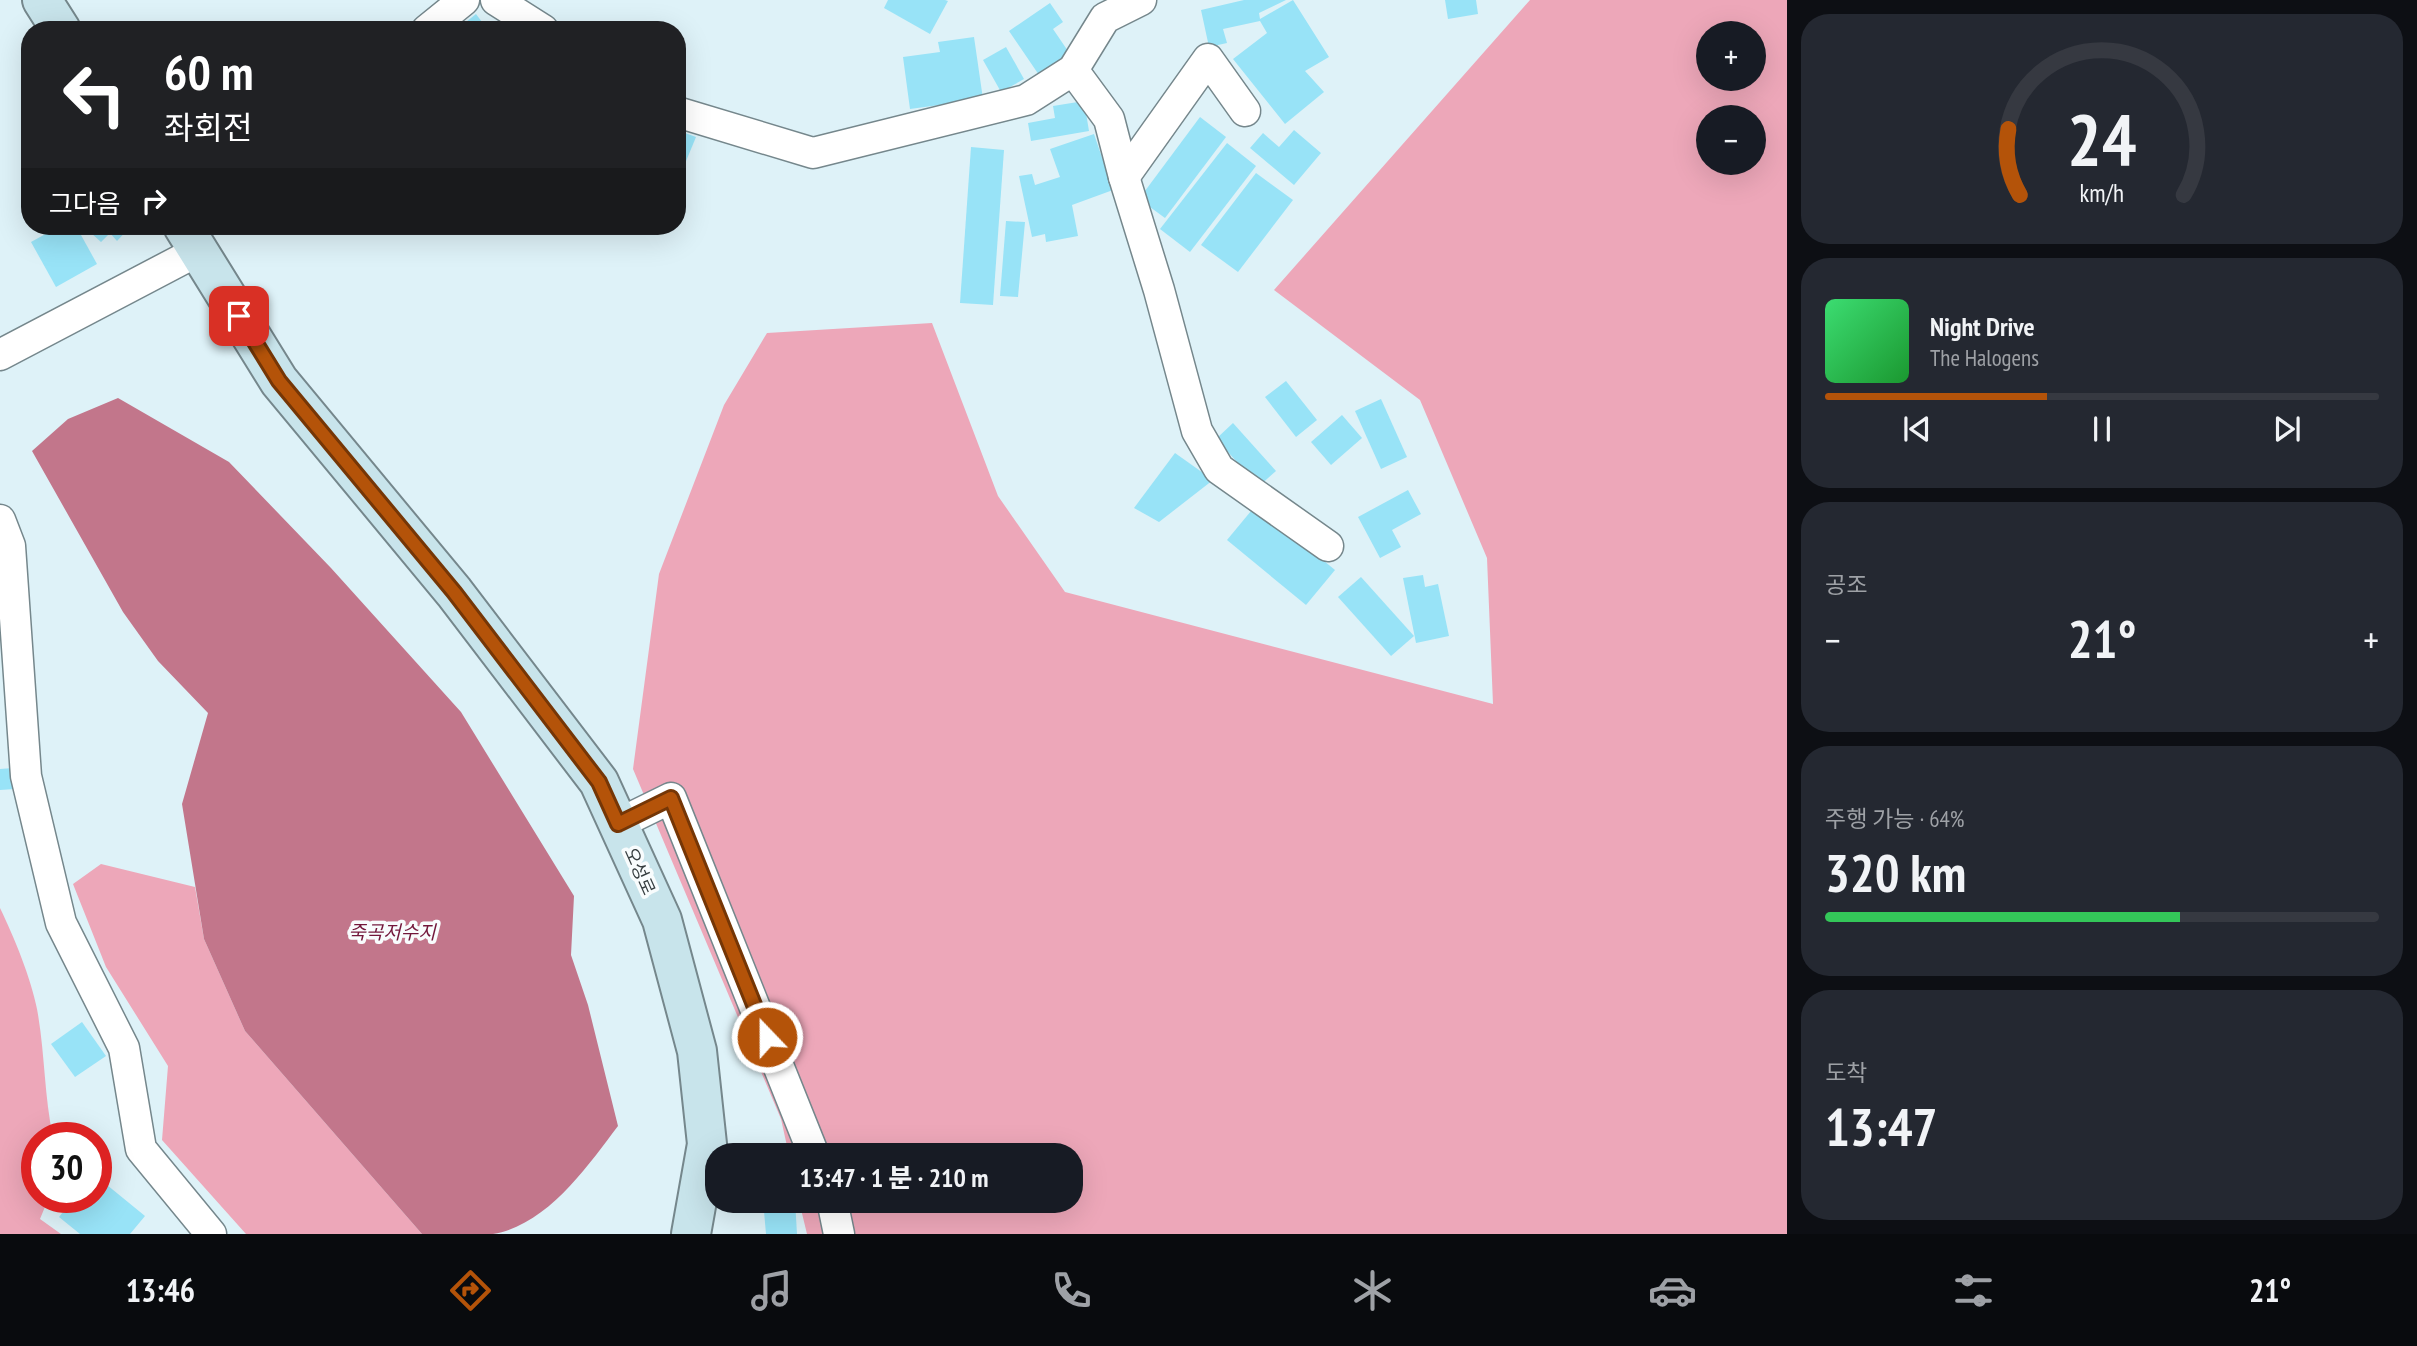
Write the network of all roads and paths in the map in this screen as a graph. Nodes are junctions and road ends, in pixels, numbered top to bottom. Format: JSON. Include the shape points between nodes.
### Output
{"nodes":[{"id":1,"x":42,"y":0,"type":"edge"},
{"id":2,"x":464,"y":0,"type":"edge"},
{"id":3,"x":496,"y":0,"type":"edge"},
{"id":4,"x":1140,"y":0,"type":"edge"},
{"id":5,"x":55,"y":21,"type":"edge"},
{"id":6,"x":438,"y":21,"type":"edge"},
{"id":7,"x":529,"y":21,"type":"edge"},
{"id":8,"x":1073,"y":70,"type":"junction"},
{"id":9,"x":1245,"y":111,"type":"dead end"},
{"id":10,"x":686,"y":115,"type":"edge"},
{"id":11,"x":1124,"y":177,"type":"junction"},
{"id":12,"x":182,"y":235,"type":"edge"},
{"id":13,"x":189,"y":235,"type":"edge"},
{"id":14,"x":0,"y":355,"type":"edge"},
{"id":15,"x":0,"y":520,"type":"edge"},
{"id":16,"x":1328,"y":546,"type":"dead end"},
{"id":17,"x":618,"y":824,"type":"junction"},
{"id":18,"x":809,"y":1143,"type":"edge"},
{"id":19,"x":835,"y":1213,"type":"edge"},
{"id":20,"x":211,"y":1234,"type":"edge"},
{"id":21,"x":691,"y":1234,"type":"edge"},
{"id":22,"x":839,"y":1234,"type":"edge"}],
"edges":[{"from":1,"to":5,"type":"main road"},
{"from":2,"to":6,"type":"street"},
{"from":3,"to":7,"type":"street"},
{"from":4,"to":8,"type":"street","via":[[1105,18]]},
{"from":8,"to":10,"type":"street","via":[[1026,100],[813,153]]},
{"from":8,"to":11,"type":"street","via":[[1109,119]]},
{"from":9,"to":11,"type":"street","via":[[1208,59]]},
{"from":11,"to":16,"type":"street","via":[[1197,431],[1219,469]]},
{"from":12,"to":14,"type":"street"},
{"from":13,"to":17,"type":"main road","name":"오성로","via":[[279,381],[462,602],[599,782]]},
{"from":15,"to":20,"type":"street","via":[[10,546],[26,776],[61,923],[124,1048],[141,1149]]},
{"from":17,"to":18,"type":"street","via":[[671,798]]},
{"from":17,"to":21,"type":"main road","name":"오성로","via":[[662,920],[697,1051],[707,1144]]},
{"from":19,"to":22,"type":"street"}]}
